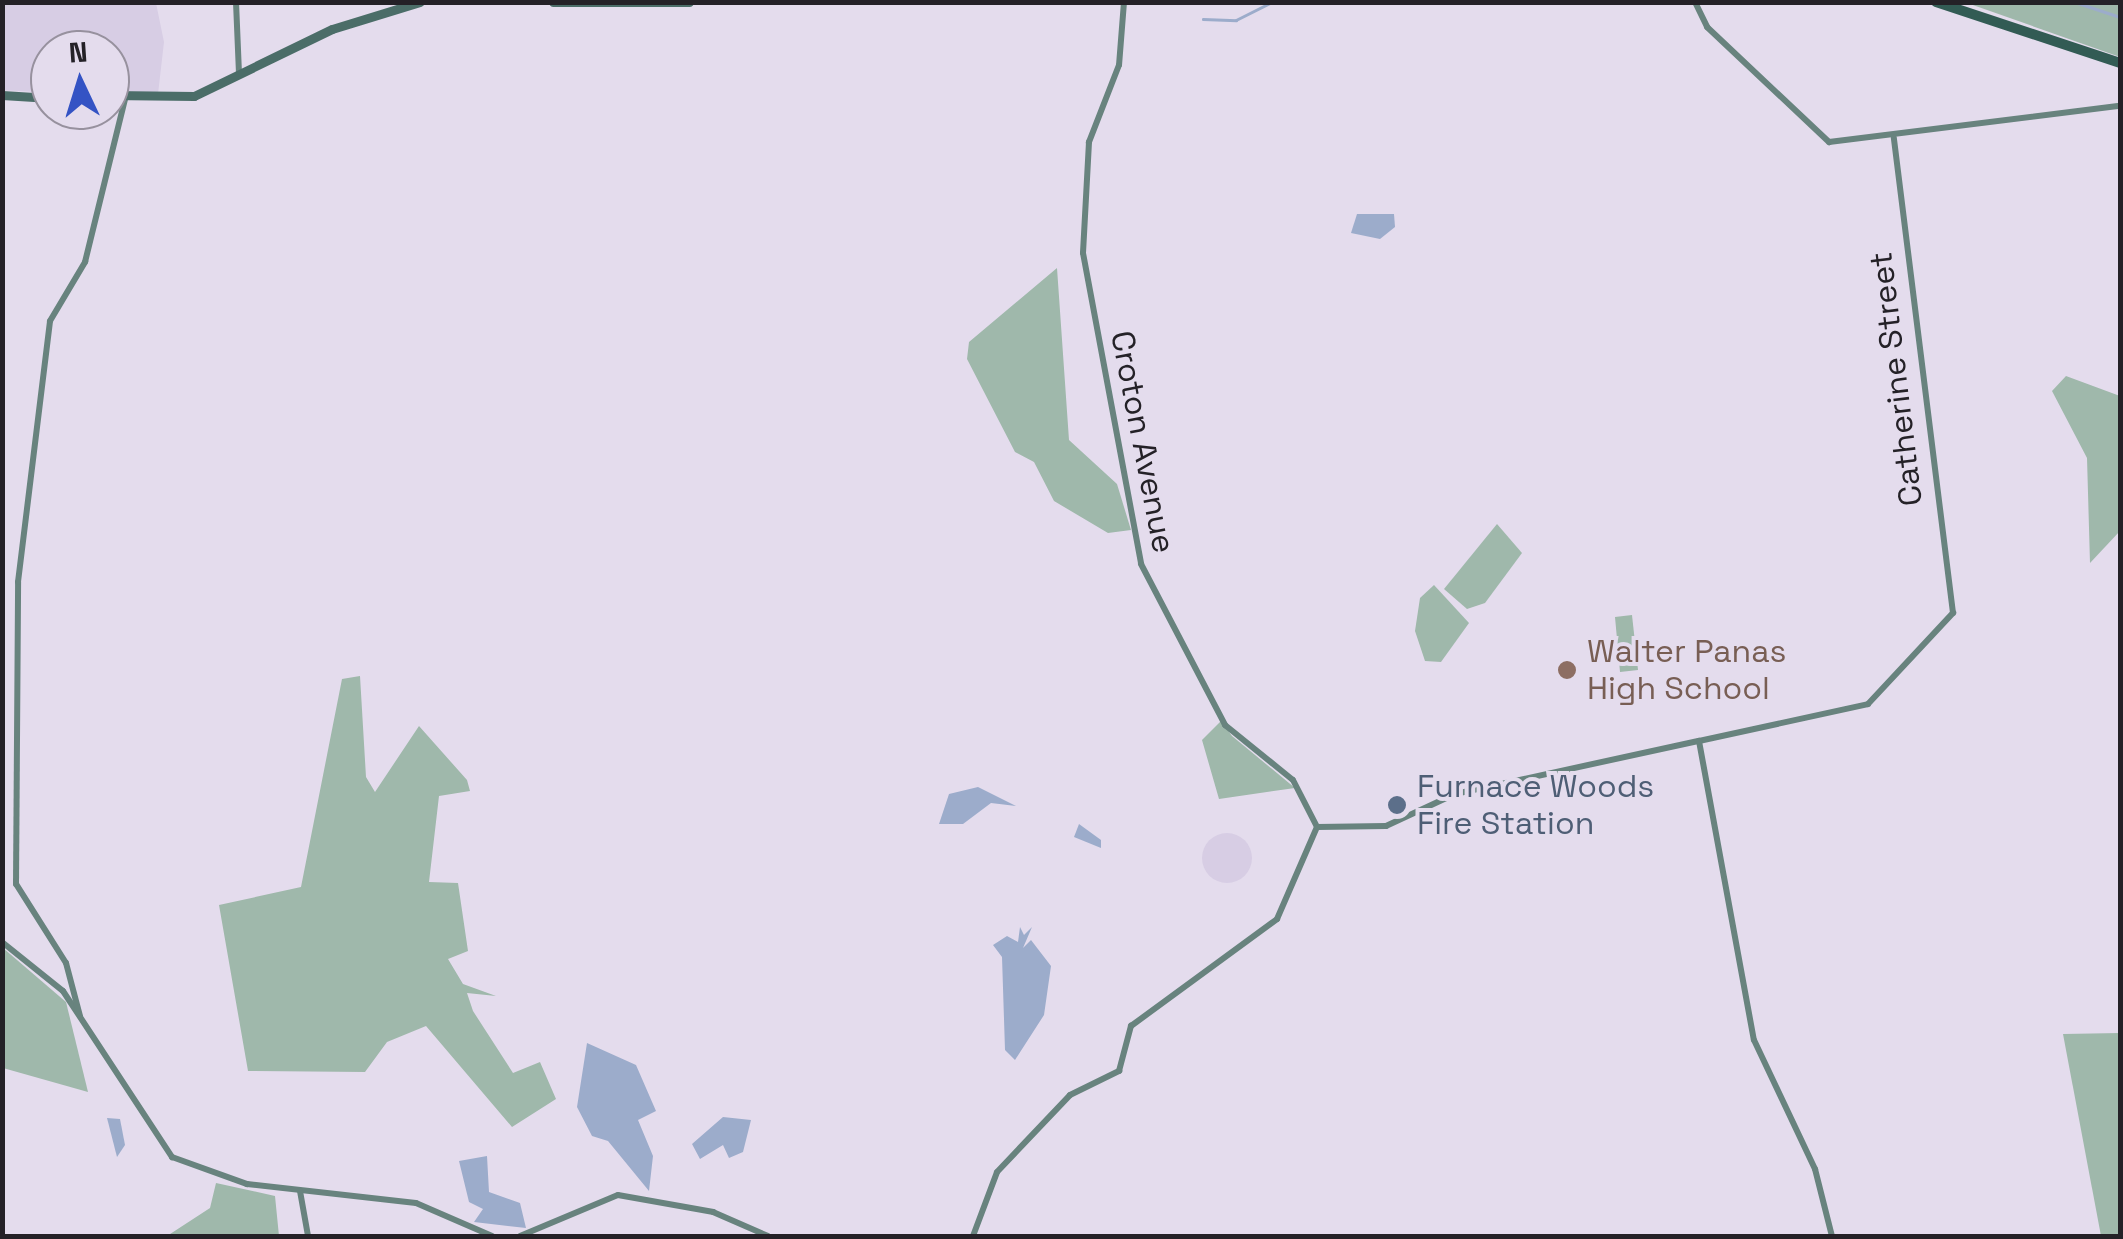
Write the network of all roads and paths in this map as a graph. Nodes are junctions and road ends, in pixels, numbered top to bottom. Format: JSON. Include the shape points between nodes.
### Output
{"nodes":[{"id":1,"x":236,"y":2,"type":"edge"},
{"id":2,"x":420,"y":2,"type":"edge"},
{"id":3,"x":553,"y":2,"type":"edge"},
{"id":4,"x":689,"y":2,"type":"edge"},
{"id":5,"x":1124,"y":2,"type":"edge"},
{"id":6,"x":1695,"y":2,"type":"edge"},
{"id":7,"x":1936,"y":2,"type":"edge"},
{"id":8,"x":602,"y":5,"type":"edge"},
{"id":9,"x":2120,"y":63,"type":"edge"},
{"id":10,"x":240,"y":74,"type":"junction"},
{"id":11,"x":2,"y":95,"type":"edge"},
{"id":12,"x":130,"y":96,"type":"edge"},
{"id":13,"x":30,"y":97,"type":"edge"},
{"id":14,"x":2120,"y":106,"type":"edge"},
{"id":15,"x":118,"y":130,"type":"edge"},
{"id":16,"x":1894,"y":138,"type":"junction"},
{"id":17,"x":1698,"y":741,"type":"junction"},
{"id":18,"x":1314,"y":830,"type":"junction"},
{"id":19,"x":2,"y":942,"type":"edge"},
{"id":20,"x":80,"y":1016,"type":"junction"},
{"id":21,"x":300,"y":1192,"type":"junction"},
{"id":22,"x":308,"y":1236,"type":"edge"},
{"id":23,"x":492,"y":1236,"type":"edge"},
{"id":24,"x":520,"y":1236,"type":"edge"},
{"id":25,"x":768,"y":1236,"type":"edge"},
{"id":26,"x":974,"y":1236,"type":"edge"},
{"id":27,"x":1832,"y":1236,"type":"edge"}],
"edges":[{"from":1,"to":10,"type":"street"},
{"from":2,"to":10,"type":"main road","via":[[332,28]]},
{"from":3,"to":8,"type":"main road"},
{"from":4,"to":8,"type":"main road"},
{"from":5,"to":18,"type":"street","name":"Croton Avenue","via":[[1119,66],[1089,142],[1083,253],[1140,561],[1226,724],[1293,780]]},
{"from":6,"to":16,"type":"street","via":[[1714,35],[1824,140]]},
{"from":7,"to":9,"type":"highway"},
{"from":10,"to":12,"type":"main road","via":[[186,98]]},
{"from":11,"to":13,"type":"main road"},
{"from":14,"to":16,"type":"street"},
{"from":15,"to":20,"type":"street","via":[[85,262],[50,321],[19,562],[16,884],[66,963]]},
{"from":16,"to":17,"type":"street","name":"Catherine Street","via":[[1953,613],[1871,701]]},
{"from":17,"to":18,"type":"street","via":[[1456,794],[1389,825]]},
{"from":17,"to":27,"type":"street","via":[[1754,1040],[1817,1174]]},
{"from":18,"to":26,"type":"street","via":[[1276,920],[1131,1026],[1118,1071],[1070,1095],[997,1172]]},
{"from":19,"to":20,"type":"street","via":[[49,975]]},
{"from":20,"to":21,"type":"street","via":[[168,1153],[236,1180]]},
{"from":21,"to":22,"type":"street"},
{"from":21,"to":23,"type":"street","via":[[416,1202]]},
{"from":24,"to":25,"type":"street","via":[[618,1195],[712,1212]]}]}
